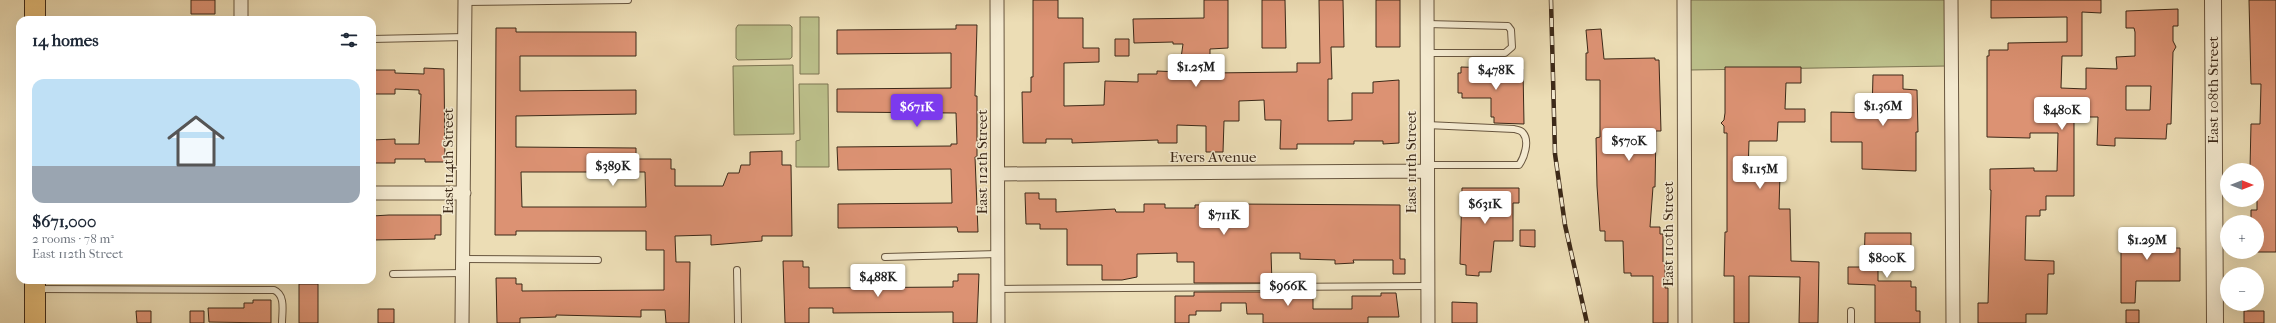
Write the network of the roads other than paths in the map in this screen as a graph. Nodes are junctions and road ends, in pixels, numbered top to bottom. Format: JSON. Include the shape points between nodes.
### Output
{"nodes":[{"id":1,"x":36,"y":0,"type":"edge"},
{"id":2,"x":241,"y":0,"type":"edge"},
{"id":3,"x":628,"y":0,"type":"edge"},
{"id":4,"x":997,"y":0,"type":"edge"},
{"id":5,"x":1427,"y":0,"type":"edge"},
{"id":6,"x":1684,"y":0,"type":"edge"},
{"id":7,"x":1951,"y":0,"type":"edge"},
{"id":8,"x":2213,"y":0,"type":"edge"},
{"id":9,"x":465,"y":1,"type":"edge"},
{"id":10,"x":35,"y":16,"type":"edge"},
{"id":11,"x":241,"y":16,"type":"edge"},
{"id":12,"x":1427,"y":24,"type":"junction"},
{"id":13,"x":465,"y":37,"type":"junction"},
{"id":14,"x":376,"y":39,"type":"edge"},
{"id":15,"x":1427,"y":53,"type":"junction"},
{"id":16,"x":1427,"y":125,"type":"junction"},
{"id":17,"x":1427,"y":168,"type":"junction"},
{"id":18,"x":999,"y":174,"type":"junction"},
{"id":19,"x":376,"y":193,"type":"edge"},
{"id":20,"x":464,"y":193,"type":"junction"},
{"id":21,"x":998,"y":254,"type":"junction"},
{"id":22,"x":885,"y":257,"type":"dead end"},
{"id":23,"x":463,"y":259,"type":"junction"},
{"id":24,"x":598,"y":260,"type":"dead end"},
{"id":25,"x":737,"y":270,"type":"dead end"},
{"id":26,"x":463,"y":273,"type":"junction"},
{"id":27,"x":393,"y":274,"type":"dead end"},
{"id":28,"x":35,"y":285,"type":"edge"},
{"id":29,"x":1428,"y":286,"type":"junction"},
{"id":30,"x":998,"y":289,"type":"junction"},
{"id":31,"x":1851,"y":311,"type":"dead end"},
{"id":32,"x":35,"y":323,"type":"edge"},
{"id":33,"x":282,"y":323,"type":"edge"},
{"id":34,"x":462,"y":323,"type":"edge"},
{"id":35,"x":738,"y":323,"type":"edge"},
{"id":36,"x":998,"y":323,"type":"edge"},
{"id":37,"x":1428,"y":323,"type":"edge"},
{"id":38,"x":1685,"y":323,"type":"edge"},
{"id":39,"x":1851,"y":323,"type":"edge"},
{"id":40,"x":1952,"y":323,"type":"edge"},
{"id":41,"x":2215,"y":323,"type":"edge"}],
"edges":[{"from":1,"to":10,"type":"main road"},
{"from":2,"to":11,"type":"street"},
{"from":3,"to":9,"type":"lane"},
{"from":4,"to":18,"type":"street","name":"East 112th Street"},
{"from":5,"to":12,"type":"street","name":"East 111th Street"},
{"from":6,"to":38,"type":"street","name":"East 110th Street"},
{"from":7,"to":40,"type":"street"},
{"from":8,"to":41,"type":"street","name":"East 108th Street"},
{"from":9,"to":13,"type":"street","name":"East 114th Street"},
{"from":12,"to":15,"type":"street","name":"East 111th Street"},
{"from":12,"to":15,"type":"lane","via":[[1508,26],[1511,30],[1512,47],[1506,52]]},
{"from":13,"to":14,"type":"lane"},
{"from":13,"to":20,"type":"street","name":"East 114th Street"},
{"from":15,"to":16,"type":"street","name":"East 111th Street"},
{"from":16,"to":17,"type":"street","name":"East 111th Street"},
{"from":16,"to":17,"type":"lane","via":[[1514,129],[1524,134],[1525,153],[1519,165]]},
{"from":17,"to":18,"type":"street","name":"Evers Avenue"},
{"from":17,"to":29,"type":"street","name":"East 111th Street"},
{"from":18,"to":21,"type":"street","name":"East 112th Street"},
{"from":19,"to":20,"type":"street"},
{"from":20,"to":23,"type":"street","name":"East 114th Street"},
{"from":21,"to":22,"type":"lane"},
{"from":21,"to":30,"type":"street","name":"East 112th Street"},
{"from":23,"to":24,"type":"lane"},
{"from":23,"to":26,"type":"street","name":"East 114th Street"},
{"from":25,"to":35,"type":"lane"},
{"from":26,"to":27,"type":"lane"},
{"from":26,"to":34,"type":"street","name":"East 114th Street"},
{"from":28,"to":32,"type":"main road"},
{"from":28,"to":33,"type":"lane","via":[[274,290],[279,292],[281,297]]},
{"from":29,"to":30,"type":"lane"},
{"from":29,"to":37,"type":"street","name":"East 111th Street"},
{"from":30,"to":36,"type":"street","name":"East 112th Street"},
{"from":31,"to":39,"type":"lane"}]}
